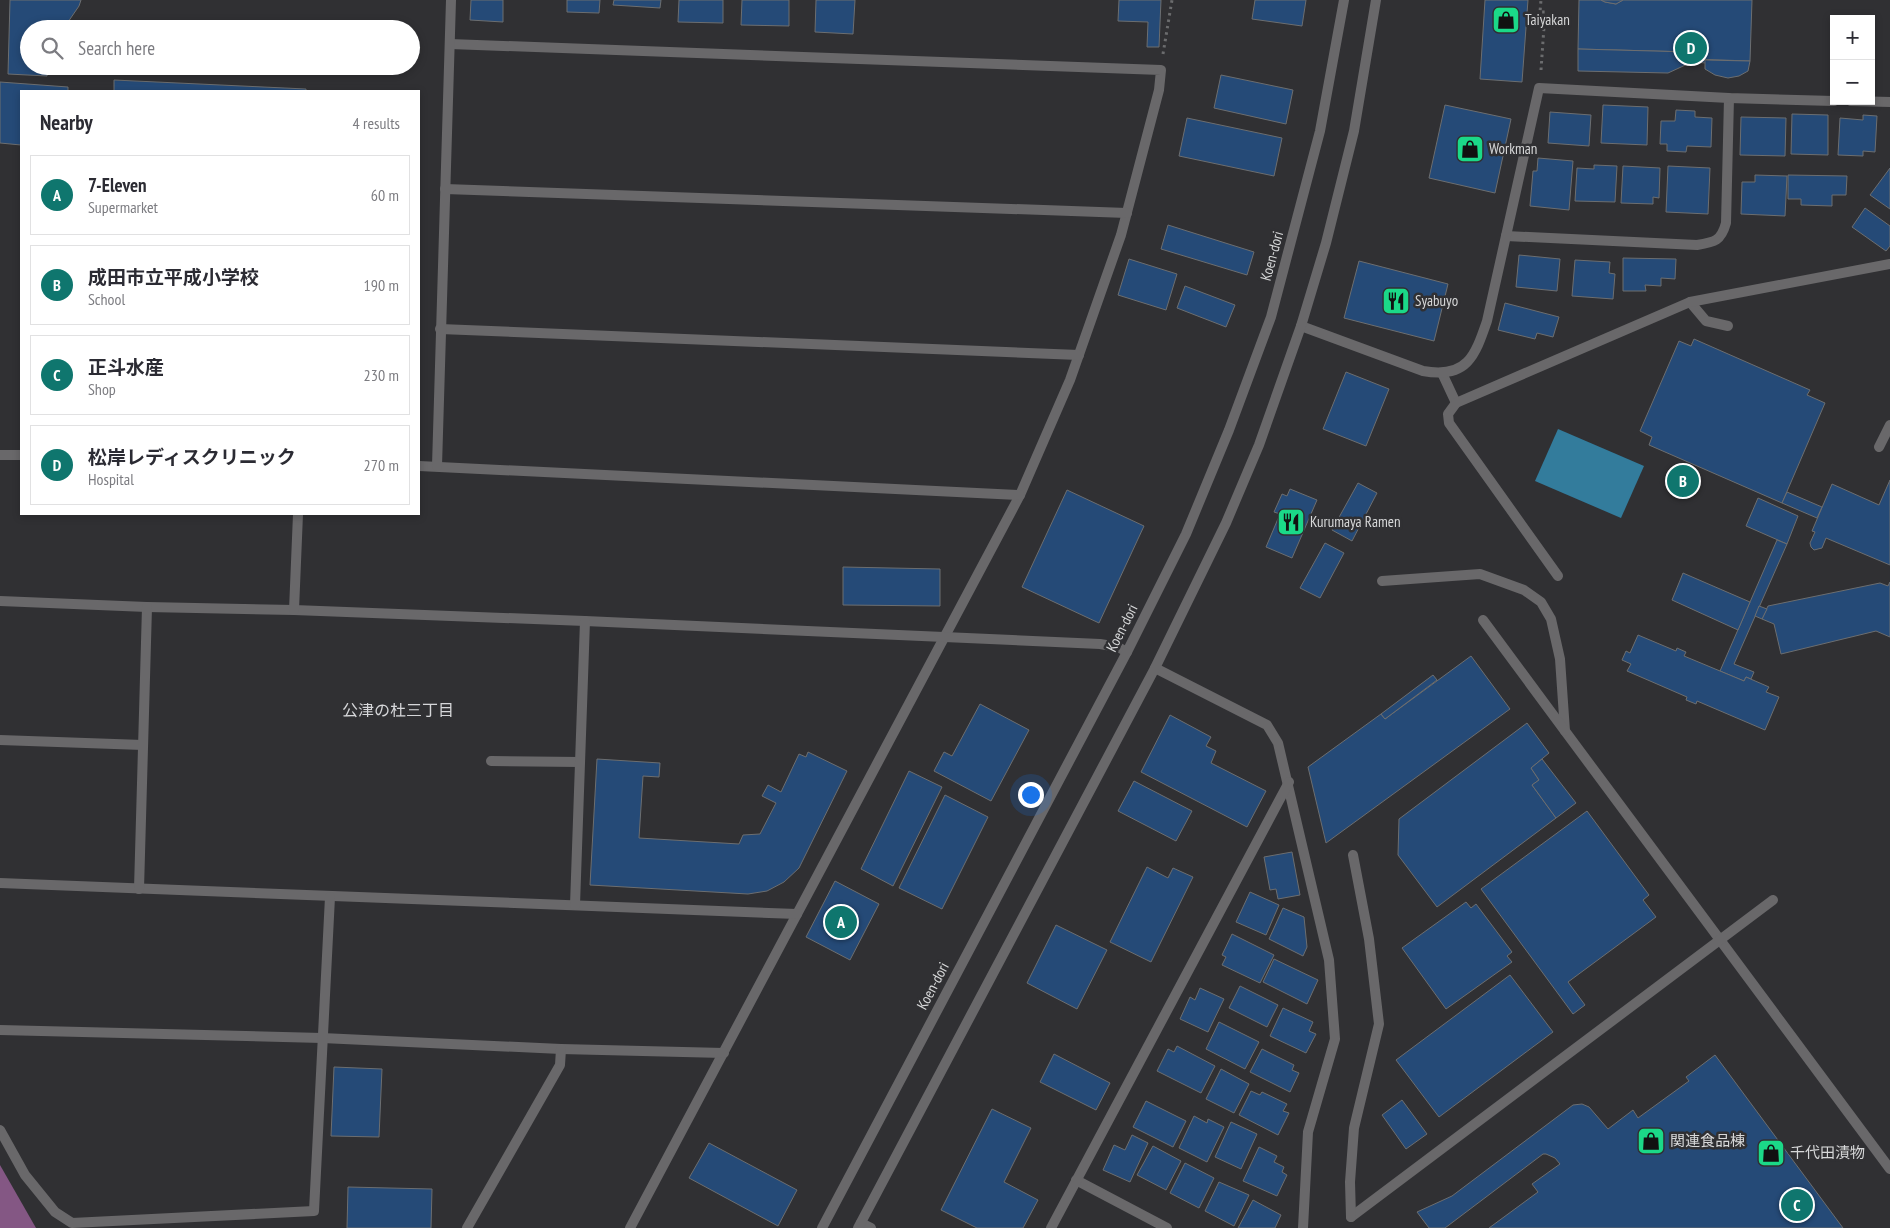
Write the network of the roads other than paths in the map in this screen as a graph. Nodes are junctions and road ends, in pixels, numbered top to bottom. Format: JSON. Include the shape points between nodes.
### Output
{"nodes":[{"id":1,"x":451,"y":0,"type":"edge"},
{"id":2,"x":1344,"y":0,"type":"edge"},
{"id":3,"x":1376,"y":0,"type":"edge"},
{"id":4,"x":450,"y":44,"type":"junction"},
{"id":5,"x":1729,"y":98,"type":"junction"},
{"id":6,"x":1830,"y":101,"type":"edge"},
{"id":7,"x":1875,"y":102,"type":"edge"},
{"id":8,"x":1890,"y":102,"type":"edge"},
{"id":9,"x":446,"y":189,"type":"junction"},
{"id":10,"x":1127,"y":213,"type":"junction"},
{"id":11,"x":1506,"y":236,"type":"junction"},
{"id":12,"x":1890,"y":264,"type":"edge"},
{"id":13,"x":1690,"y":302,"type":"junction"},
{"id":14,"x":1301,"y":326,"type":"junction"},
{"id":15,"x":1728,"y":326,"type":"dead end"},
{"id":16,"x":440,"y":329,"type":"junction"},
{"id":17,"x":1079,"y":355,"type":"junction"},
{"id":18,"x":1442,"y":373,"type":"junction"},
{"id":19,"x":1456,"y":403,"type":"junction"},
{"id":20,"x":1890,"y":425,"type":"edge"},
{"id":21,"x":1879,"y":447,"type":"dead end"},
{"id":22,"x":0,"y":455,"type":"edge"},
{"id":23,"x":20,"y":455,"type":"edge"},
{"id":24,"x":420,"y":466,"type":"edge"},
{"id":25,"x":437,"y":466,"type":"junction"},
{"id":26,"x":1020,"y":495,"type":"junction"},
{"id":27,"x":298,"y":515,"type":"edge"},
{"id":28,"x":1558,"y":576,"type":"dead end"},
{"id":29,"x":1382,"y":581,"type":"dead end"},
{"id":30,"x":0,"y":601,"type":"edge"},
{"id":31,"x":147,"y":607,"type":"junction"},
{"id":32,"x":294,"y":610,"type":"junction"},
{"id":33,"x":1483,"y":620,"type":"dead end"},
{"id":34,"x":584,"y":621,"type":"junction"},
{"id":35,"x":947,"y":636,"type":"junction"},
{"id":36,"x":1127,"y":652,"type":"junction"},
{"id":37,"x":1155,"y":668,"type":"junction"},
{"id":38,"x":1565,"y":731,"type":"junction"},
{"id":39,"x":0,"y":740,"type":"edge"},
{"id":40,"x":143,"y":745,"type":"junction"},
{"id":41,"x":491,"y":760,"type":"dead end"},
{"id":42,"x":580,"y":762,"type":"junction"},
{"id":43,"x":1288,"y":782,"type":"junction"},
{"id":44,"x":1353,"y":855,"type":"dead end"},
{"id":45,"x":0,"y":883,"type":"edge"},
{"id":46,"x":139,"y":889,"type":"junction"},
{"id":47,"x":330,"y":897,"type":"junction"},
{"id":48,"x":1773,"y":900,"type":"dead end"},
{"id":49,"x":575,"y":905,"type":"junction"},
{"id":50,"x":797,"y":914,"type":"junction"},
{"id":51,"x":1720,"y":941,"type":"junction"},
{"id":52,"x":0,"y":1030,"type":"edge"},
{"id":53,"x":322,"y":1038,"type":"junction"},
{"id":54,"x":561,"y":1049,"type":"junction"},
{"id":55,"x":724,"y":1053,"type":"junction"},
{"id":56,"x":0,"y":1130,"type":"edge"},
{"id":57,"x":1890,"y":1169,"type":"edge"},
{"id":58,"x":1076,"y":1180,"type":"junction"},
{"id":59,"x":860,"y":1225,"type":"edge"},
{"id":60,"x":467,"y":1228,"type":"edge"},
{"id":61,"x":630,"y":1228,"type":"edge"},
{"id":62,"x":822,"y":1228,"type":"edge"},
{"id":63,"x":871,"y":1228,"type":"edge"},
{"id":64,"x":1051,"y":1228,"type":"edge"},
{"id":65,"x":1167,"y":1228,"type":"edge"},
{"id":66,"x":1303,"y":1228,"type":"edge"}],
"edges":[{"from":1,"to":4,"type":"street"},
{"from":2,"to":36,"type":"street","name":"Koen-dori","via":[[1320,131],[1271,317],[1186,534]]},
{"from":3,"to":14,"type":"street","via":[[1354,131],[1326,244]]},
{"from":4,"to":9,"type":"street"},
{"from":4,"to":10,"type":"street","via":[[1161,70],[1159,90]]},
{"from":5,"to":6,"type":"street"},
{"from":5,"to":11,"type":"street","via":[[1539,88]]},
{"from":5,"to":11,"type":"street","via":[[1726,223],[1722,235],[1712,243],[1697,245]]},
{"from":7,"to":8,"type":"street"},
{"from":9,"to":10,"type":"street"},
{"from":9,"to":16,"type":"street"},
{"from":10,"to":17,"type":"street"},
{"from":11,"to":18,"type":"street","via":[[1487,321],[1477,350],[1467,363],[1454,371]]},
{"from":12,"to":13,"type":"street"},
{"from":13,"to":15,"type":"street","via":[[1706,321]]},
{"from":13,"to":19,"type":"street"},
{"from":14,"to":18,"type":"street","via":[[1423,371]]},
{"from":14,"to":37,"type":"street","via":[[1259,445]]},
{"from":16,"to":17,"type":"street"},
{"from":16,"to":25,"type":"street"},
{"from":17,"to":26,"type":"street"},
{"from":18,"to":19,"type":"street"},
{"from":19,"to":28,"type":"street","via":[[1448,414],[1449,423]]},
{"from":20,"to":21,"type":"street"},
{"from":22,"to":23,"type":"street"},
{"from":24,"to":25,"type":"street"},
{"from":25,"to":26,"type":"street"},
{"from":26,"to":35,"type":"street"},
{"from":27,"to":32,"type":"street"},
{"from":29,"to":38,"type":"street","via":[[1480,574],[1524,590],[1541,602],[1551,619],[1560,660]]},
{"from":30,"to":31,"type":"street"},
{"from":31,"to":32,"type":"street"},
{"from":31,"to":40,"type":"street"},
{"from":32,"to":34,"type":"street"},
{"from":33,"to":38,"type":"street"},
{"from":34,"to":35,"type":"street"},
{"from":34,"to":42,"type":"street"},
{"from":35,"to":36,"type":"street","via":[[1100,644]]},
{"from":35,"to":50,"type":"street"},
{"from":36,"to":62,"type":"street","name":"Koen-dori"},
{"from":37,"to":43,"type":"street","via":[[1267,725],[1278,743]]},
{"from":37,"to":59,"type":"street"},
{"from":38,"to":51,"type":"street"},
{"from":39,"to":40,"type":"street"},
{"from":40,"to":46,"type":"street"},
{"from":41,"to":42,"type":"street"},
{"from":42,"to":49,"type":"street"},
{"from":43,"to":58,"type":"street"},
{"from":43,"to":66,"type":"street","via":[[1329,960],[1335,1039],[1308,1132]]},
{"from":44,"to":51,"type":"street","via":[[1369,939],[1380,1024],[1354,1128],[1351,1217]]},
{"from":45,"to":46,"type":"street"},
{"from":46,"to":47,"type":"street"},
{"from":47,"to":49,"type":"street"},
{"from":47,"to":53,"type":"street"},
{"from":48,"to":51,"type":"street"},
{"from":49,"to":50,"type":"street"},
{"from":50,"to":55,"type":"street"},
{"from":51,"to":57,"type":"street"},
{"from":52,"to":53,"type":"street"},
{"from":53,"to":54,"type":"street"},
{"from":53,"to":56,"type":"street","via":[[314,1211],[72,1223],[55,1212],[25,1175]]},
{"from":54,"to":55,"type":"street"},
{"from":54,"to":60,"type":"street","via":[[560,1065]]},
{"from":55,"to":61,"type":"street"},
{"from":58,"to":64,"type":"street"},
{"from":58,"to":65,"type":"street"},
{"from":59,"to":63,"type":"street"}]}
